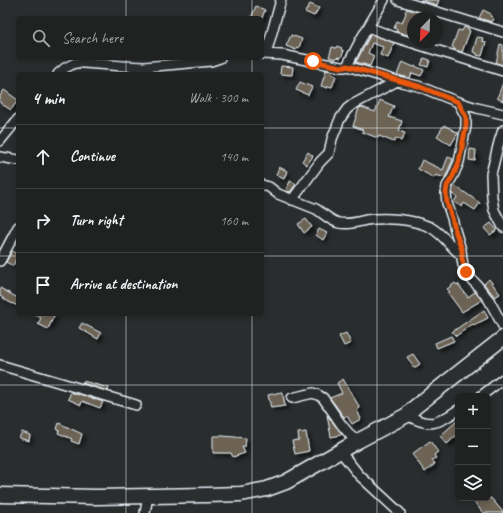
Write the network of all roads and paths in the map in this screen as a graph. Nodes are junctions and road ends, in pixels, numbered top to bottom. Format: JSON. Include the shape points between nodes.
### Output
{"nodes":[{"id":1,"x":281,"y":0,"type":"edge"},
{"id":2,"x":384,"y":0,"type":"edge"},
{"id":3,"x":398,"y":0,"type":"edge"},
{"id":4,"x":368,"y":26,"type":"junction"},
{"id":5,"x":503,"y":32,"type":"edge"},
{"id":6,"x":264,"y":54,"type":"edge"},
{"id":7,"x":214,"y":60,"type":"edge"},
{"id":8,"x":347,"y":66,"type":"junction"},
{"id":9,"x":503,"y":70,"type":"edge"},
{"id":10,"x":60,"y":72,"type":"edge"},
{"id":11,"x":397,"y":81,"type":"junction"},
{"id":12,"x":458,"y":102,"type":"junction"},
{"id":13,"x":503,"y":114,"type":"edge"},
{"id":14,"x":16,"y":121,"type":"edge"},
{"id":15,"x":503,"y":130,"type":"edge"},
{"id":16,"x":0,"y":141,"type":"edge"},
{"id":17,"x":0,"y":157,"type":"edge"},
{"id":18,"x":16,"y":160,"type":"edge"},
{"id":19,"x":264,"y":186,"type":"edge"},
{"id":20,"x":292,"y":200,"type":"junction"},
{"id":21,"x":503,"y":227,"type":"edge"},
{"id":22,"x":16,"y":231,"type":"edge"},
{"id":23,"x":462,"y":255,"type":"junction"},
{"id":24,"x":0,"y":261,"type":"edge"},
{"id":25,"x":503,"y":326,"type":"edge"},
{"id":26,"x":503,"y":338,"type":"edge"},
{"id":27,"x":0,"y":365,"type":"edge"},
{"id":28,"x":503,"y":379,"type":"edge"},
{"id":29,"x":485,"y":393,"type":"edge"},
{"id":30,"x":292,"y":398,"type":"dead end"},
{"id":31,"x":136,"y":405,"type":"dead end"},
{"id":32,"x":455,"y":412,"type":"edge"},
{"id":33,"x":407,"y":415,"type":"junction"},
{"id":34,"x":356,"y":442,"type":"junction"},
{"id":35,"x":340,"y":452,"type":"junction"},
{"id":36,"x":0,"y":495,"type":"edge"},
{"id":37,"x":148,"y":496,"type":"junction"},
{"id":38,"x":145,"y":513,"type":"edge"},
{"id":39,"x":400,"y":513,"type":"edge"}],
"edges":[{"from":1,"to":6,"type":"street"},
{"from":2,"to":4,"type":"street"},
{"from":3,"to":5,"type":"street"},
{"from":4,"to":8,"type":"street"},
{"from":4,"to":9,"type":"street","via":[[394,38]]},
{"from":6,"to":8,"type":"street"},
{"from":7,"to":10,"type":"street","via":[[144,67],[75,63]]},
{"from":8,"to":11,"type":"street"},
{"from":11,"to":12,"type":"street","via":[[418,86]]},
{"from":11,"to":20,"type":"street","via":[[347,109],[335,131],[329,153]]},
{"from":12,"to":13,"type":"street"},
{"from":12,"to":23,"type":"street","via":[[466,117],[466,126],[459,162],[446,193]]},
{"from":14,"to":16,"type":"street"},
{"from":15,"to":21,"type":"street","via":[[491,174],[494,210]]},
{"from":17,"to":18,"type":"street"},
{"from":19,"to":20,"type":"street"},
{"from":20,"to":23,"type":"street","via":[[316,209],[340,224],[382,219],[424,225],[441,234]]},
{"from":22,"to":24,"type":"street"},
{"from":23,"to":25,"type":"street","via":[[466,272],[489,300]]},
{"from":26,"to":33,"type":"main road"},
{"from":27,"to":31,"type":"street"},
{"from":28,"to":29,"type":"street"},
{"from":30,"to":34,"type":"street","via":[[313,393],[323,398]]},
{"from":32,"to":33,"type":"street","via":[[436,423],[427,423]]},
{"from":33,"to":34,"type":"main road"},
{"from":34,"to":35,"type":"main road"},
{"from":35,"to":37,"type":"main road","via":[[286,482],[267,489],[241,494]]},
{"from":35,"to":39,"type":"street","via":[[358,475]]},
{"from":36,"to":37,"type":"main road"},
{"from":37,"to":38,"type":"street"}]}
